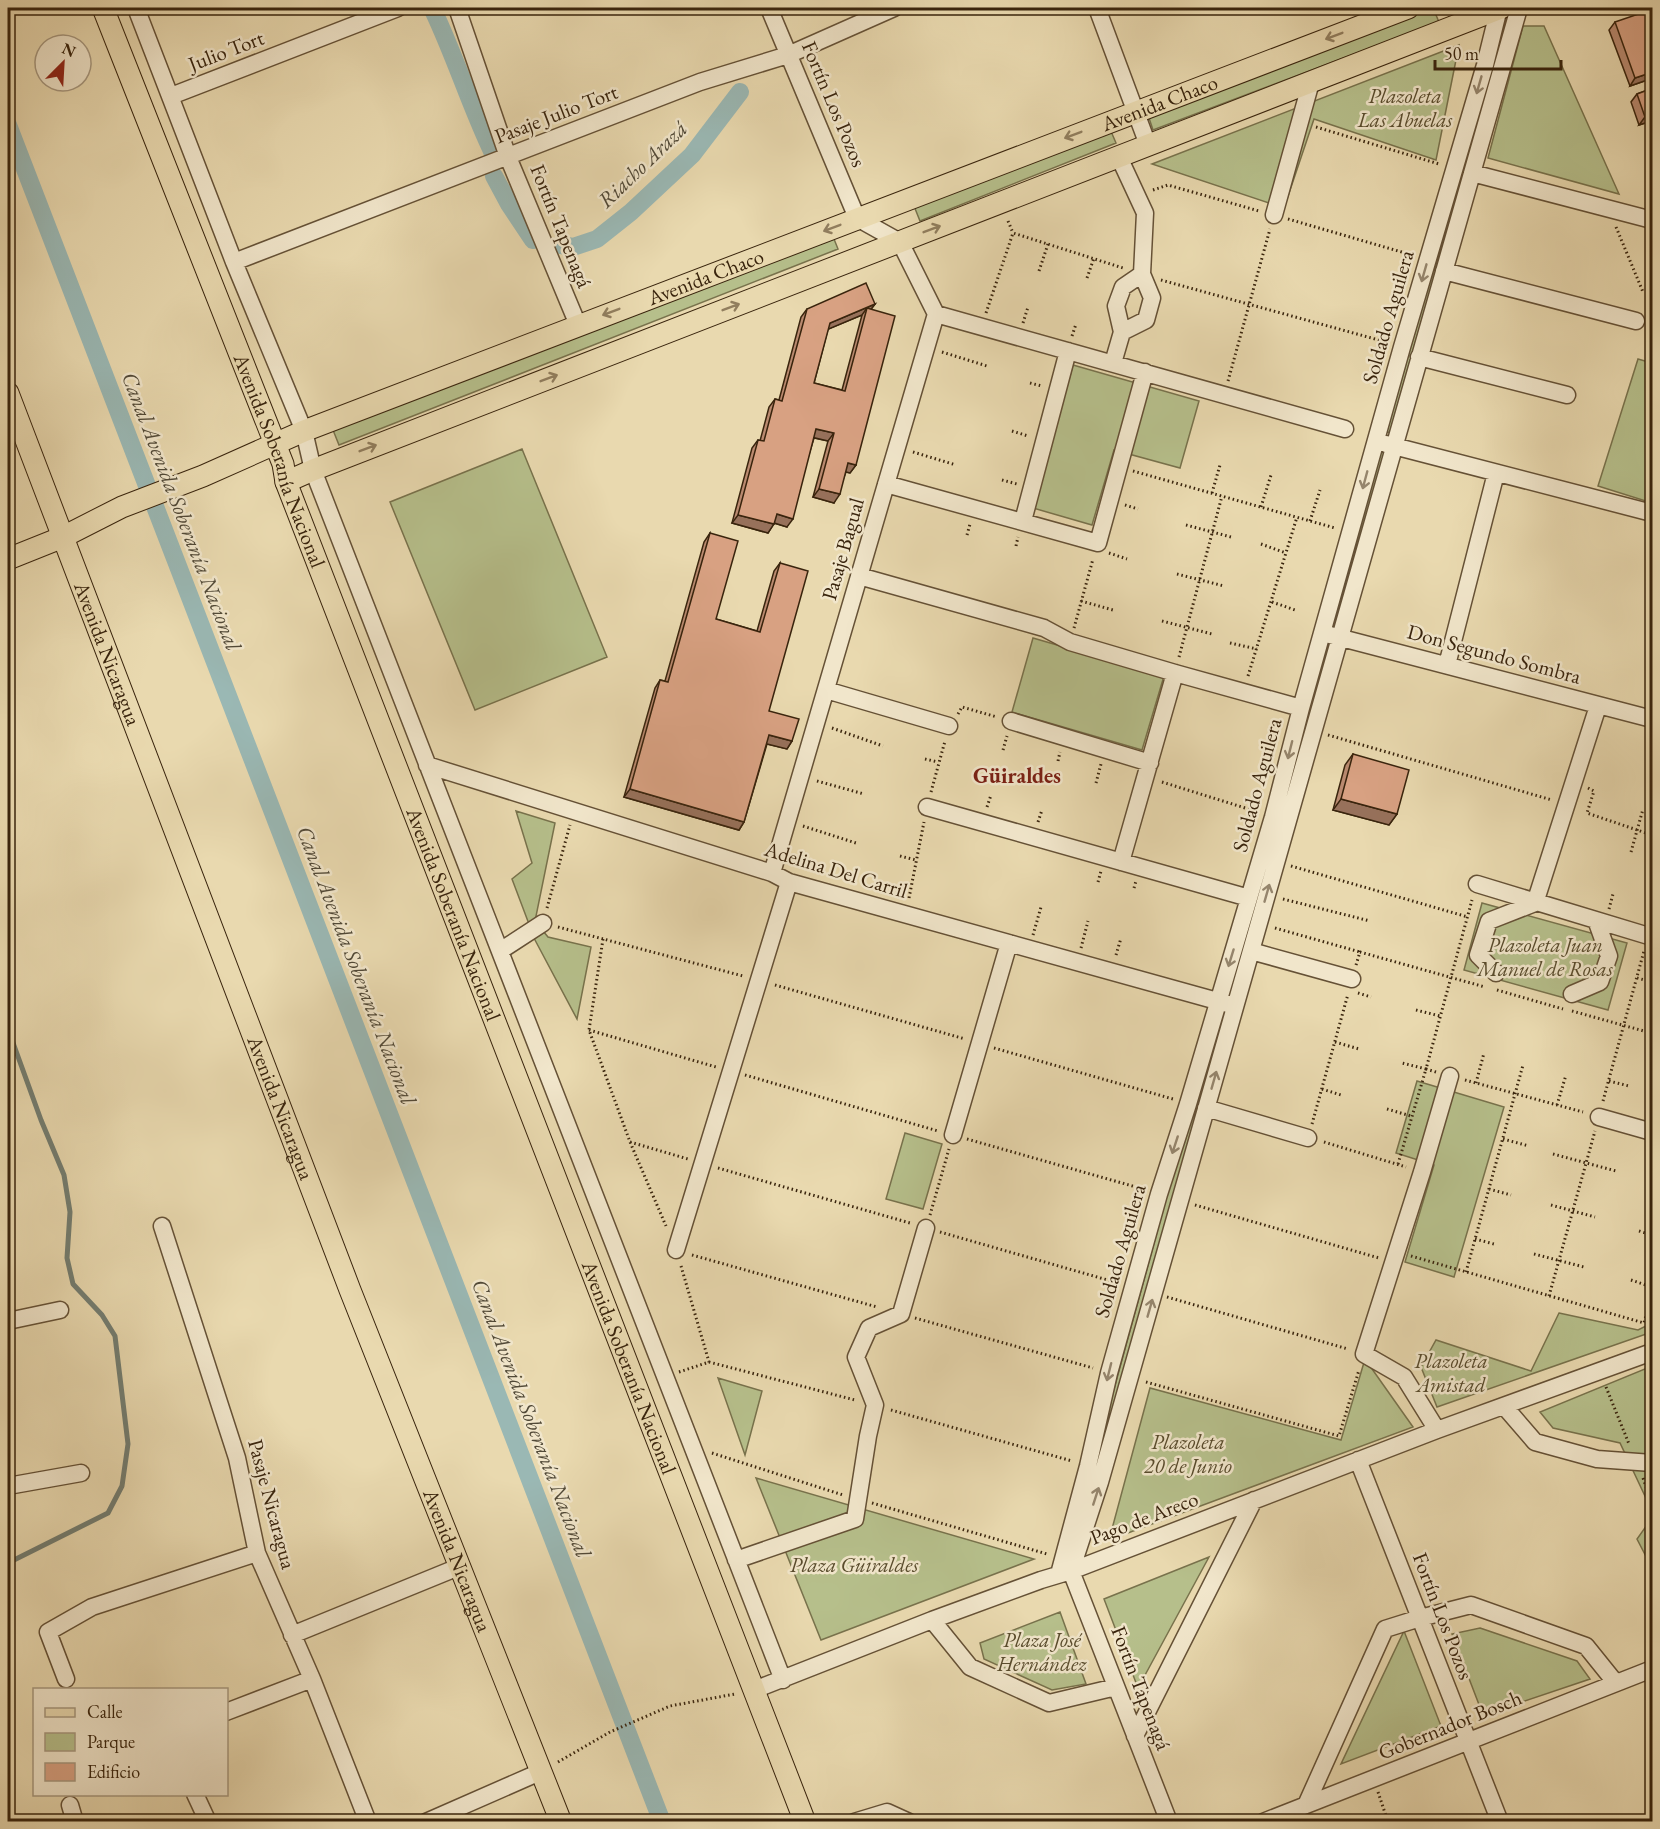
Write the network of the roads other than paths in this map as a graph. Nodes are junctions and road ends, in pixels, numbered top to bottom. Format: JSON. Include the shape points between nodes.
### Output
{"nodes":[{"id":1,"x":103,"y":8,"type":"edge"},
{"id":2,"x":136,"y":8,"type":"edge"},
{"id":3,"x":398,"y":8,"type":"edge"},
{"id":4,"x":458,"y":8,"type":"edge"},
{"id":5,"x":769,"y":8,"type":"edge"},
{"id":6,"x":894,"y":8,"type":"edge"},
{"id":7,"x":1097,"y":8,"type":"edge"},
{"id":8,"x":1408,"y":8,"type":"edge"},
{"id":9,"x":1503,"y":8,"type":"edge"},
{"id":10,"x":788,"y":55,"type":"junction"},
{"id":11,"x":1311,"y":82,"type":"junction"},
{"id":12,"x":171,"y":96,"type":"junction"},
{"id":13,"x":1134,"y":111,"type":"junction"},
{"id":14,"x":1148,"y":145,"type":"junction"},
{"id":15,"x":508,"y":157,"type":"junction"},
{"id":16,"x":1119,"y":157,"type":"junction"},
{"id":17,"x":1472,"y":173,"type":"junction"},
{"id":18,"x":1274,"y":215,"type":"road end"},
{"id":19,"x":857,"y":218,"type":"junction"},
{"id":20,"x":1653,"y":220,"type":"edge"},
{"id":21,"x":900,"y":242,"type":"junction"},
{"id":22,"x":234,"y":262,"type":"junction"},
{"id":23,"x":1444,"y":271,"type":"junction"},
{"id":24,"x":1142,"y":274,"type":"junction"},
{"id":25,"x":936,"y":314,"type":"junction"},
{"id":26,"x":1636,"y":321,"type":"dead end"},
{"id":27,"x":578,"y":324,"type":"junction"},
{"id":28,"x":1122,"y":332,"type":"junction"},
{"id":29,"x":1068,"y":351,"type":"junction"},
{"id":30,"x":1419,"y":357,"type":"junction"},
{"id":31,"x":1113,"y":363,"type":"junction"},
{"id":32,"x":1144,"y":372,"type":"junction"},
{"id":33,"x":8,"y":393,"type":"edge"},
{"id":34,"x":1567,"y":395,"type":"dead end"},
{"id":35,"x":1345,"y":429,"type":"dead end"},
{"id":36,"x":304,"y":431,"type":"junction"},
{"id":37,"x":1376,"y":441,"type":"junction"},
{"id":38,"x":275,"y":445,"type":"junction"},
{"id":39,"x":1394,"y":446,"type":"junction"},
{"id":40,"x":313,"y":470,"type":"junction"},
{"id":41,"x":1496,"y":473,"type":"junction"},
{"id":42,"x":286,"y":482,"type":"junction"},
{"id":43,"x":886,"y":484,"type":"junction"},
{"id":44,"x":1653,"y":513,"type":"edge"},
{"id":45,"x":1023,"y":521,"type":"junction"},
{"id":46,"x":63,"y":537,"type":"junction"},
{"id":47,"x":8,"y":559,"type":"edge"},
{"id":48,"x":859,"y":576,"type":"junction"},
{"id":49,"x":1323,"y":633,"type":"junction"},
{"id":50,"x":1340,"y":637,"type":"junction"},
{"id":51,"x":1447,"y":665,"type":"junction"},
{"id":52,"x":1175,"y":673,"type":"junction"},
{"id":53,"x":826,"y":690,"type":"junction"},
{"id":54,"x":1598,"y":705,"type":"junction"},
{"id":55,"x":1301,"y":708,"type":"junction"},
{"id":56,"x":1653,"y":719,"type":"edge"},
{"id":57,"x":1011,"y":721,"type":"road end"},
{"id":58,"x":949,"y":726,"type":"road end"},
{"id":59,"x":428,"y":765,"type":"junction"},
{"id":60,"x":1148,"y":770,"type":"junction"},
{"id":61,"x":927,"y":807,"type":"dead end"},
{"id":62,"x":1275,"y":828,"type":"junction"},
{"id":63,"x":1121,"y":862,"type":"junction"},
{"id":64,"x":772,"y":873,"type":"junction"},
{"id":65,"x":789,"y":882,"type":"junction"},
{"id":66,"x":1477,"y":884,"type":"road end"},
{"id":67,"x":1249,"y":898,"type":"junction"},
{"id":68,"x":1535,"y":903,"type":"junction"},
{"id":69,"x":1596,"y":920,"type":"junction"},
{"id":70,"x":543,"y":923,"type":"road end"},
{"id":71,"x":1653,"y":938,"type":"edge"},
{"id":72,"x":1009,"y":943,"type":"junction"},
{"id":73,"x":500,"y":951,"type":"junction"},
{"id":74,"x":1251,"y":951,"type":"junction"},
{"id":75,"x":1496,"y":973,"type":"dead end"},
{"id":76,"x":1352,"y":979,"type":"road end"},
{"id":77,"x":1572,"y":994,"type":"dead end"},
{"id":78,"x":1218,"y":1002,"type":"junction"},
{"id":79,"x":1235,"y":1006,"type":"junction"},
{"id":80,"x":1450,"y":1076,"type":"road end"},
{"id":81,"x":1206,"y":1108,"type":"junction"},
{"id":82,"x":1599,"y":1117,"type":"road end"},
{"id":83,"x":1653,"y":1132,"type":"edge"},
{"id":84,"x":953,"y":1135,"type":"road end"},
{"id":85,"x":1308,"y":1138,"type":"road end"},
{"id":86,"x":162,"y":1227,"type":"dead end"},
{"id":87,"x":926,"y":1228,"type":"road end"},
{"id":88,"x":676,"y":1250,"type":"road end"},
{"id":89,"x":60,"y":1310,"type":"dead end"},
{"id":90,"x":8,"y":1321,"type":"edge"},
{"id":91,"x":1653,"y":1352,"type":"edge"},
{"id":92,"x":1504,"y":1406,"type":"junction"},
{"id":93,"x":1437,"y":1430,"type":"junction"},
{"id":94,"x":1358,"y":1460,"type":"junction"},
{"id":95,"x":1644,"y":1462,"type":"edge"},
{"id":96,"x":81,"y":1473,"type":"dead end"},
{"id":97,"x":8,"y":1486,"type":"edge"},
{"id":98,"x":1254,"y":1500,"type":"junction"},
{"id":99,"x":257,"y":1553,"type":"junction"},
{"id":100,"x":736,"y":1560,"type":"junction"},
{"id":101,"x":461,"y":1566,"type":"junction"},
{"id":102,"x":1064,"y":1568,"type":"junction"},
{"id":103,"x":1420,"y":1618,"type":"junction"},
{"id":104,"x":932,"y":1620,"type":"junction"},
{"id":105,"x":292,"y":1635,"type":"junction"},
{"id":106,"x":1653,"y":1669,"type":"edge"},
{"id":107,"x":66,"y":1678,"type":"dead end"},
{"id":108,"x":312,"y":1679,"type":"junction"},
{"id":109,"x":783,"y":1680,"type":"junction"},
{"id":110,"x":1615,"y":1682,"type":"junction"},
{"id":111,"x":1116,"y":1687,"type":"junction"},
{"id":112,"x":754,"y":1690,"type":"junction"},
{"id":113,"x":228,"y":1711,"type":"edge"},
{"id":114,"x":1135,"y":1736,"type":"junction"},
{"id":115,"x":1469,"y":1742,"type":"junction"},
{"id":116,"x":540,"y":1772,"type":"junction"},
{"id":117,"x":196,"y":1796,"type":"edge"},
{"id":118,"x":1306,"y":1805,"type":"junction"},
{"id":119,"x":208,"y":1821,"type":"edge"},
{"id":120,"x":368,"y":1821,"type":"edge"},
{"id":121,"x":426,"y":1821,"type":"edge"},
{"id":122,"x":561,"y":1821,"type":"edge"},
{"id":123,"x":806,"y":1821,"type":"edge"},
{"id":124,"x":854,"y":1821,"type":"edge"},
{"id":125,"x":909,"y":1821,"type":"edge"},
{"id":126,"x":1169,"y":1821,"type":"edge"},
{"id":127,"x":1263,"y":1821,"type":"edge"},
{"id":128,"x":1500,"y":1821,"type":"edge"}],
"edges":[{"from":1,"to":38,"type":"main road","name":"Avenida Soberanía Nacional"},
{"from":2,"to":12,"type":"street","name":"Avenida Soberanía Nacional"},
{"from":3,"to":12,"type":"street","name":"Julio Tort"},
{"from":4,"to":15,"type":"street","name":"Fortín Tapenagá"},
{"from":5,"to":10,"type":"street","name":"Fortín Los Pozos"},
{"from":6,"to":10,"type":"street","name":"Pasaje Julio Tort"},
{"from":7,"to":13,"type":"street"},
{"from":8,"to":13,"type":"main road","name":"Avenida Chaco","one_way":true},
{"from":9,"to":11,"type":"main road","name":"Avenida Chaco"},
{"from":9,"to":17,"type":"street","name":"Soldado Aguilera"},
{"from":9,"to":37,"type":"street","name":"Soldado Aguilera","one_way":true},
{"from":10,"to":15,"type":"street","name":"Pasaje Julio Tort","via":[[699,82]]},
{"from":10,"to":19,"type":"street","name":"Fortín Los Pozos"},
{"from":11,"to":14,"type":"main road","name":"Avenida Chaco"},
{"from":11,"to":18,"type":"street"},
{"from":12,"to":22,"type":"street","name":"Avenida Soberanía Nacional"},
{"from":13,"to":14,"type":"street"},
{"from":13,"to":19,"type":"main road","name":"Avenida Chaco","one_way":true},
{"from":14,"to":16,"type":"main road","name":"Avenida Chaco"},
{"from":15,"to":22,"type":"street","name":"Pasaje Julio Tort"},
{"from":15,"to":27,"type":"street","name":"Fortín Tapenagá"},
{"from":21,"to":16,"type":"main road","name":"Avenida Chaco","one_way":true},
{"from":16,"to":24,"type":"street","via":[[1145,213]]},
{"from":17,"to":20,"type":"street"},
{"from":17,"to":23,"type":"street","name":"Soldado Aguilera"},
{"from":19,"to":21,"type":"street"},
{"from":19,"to":27,"type":"main road","name":"Avenida Chaco","one_way":true},
{"from":21,"to":25,"type":"street"},
{"from":40,"to":21,"type":"main road","name":"Avenida Chaco","one_way":true},
{"from":22,"to":36,"type":"street","name":"Avenida Soberanía Nacional"},
{"from":23,"to":26,"type":"street"},
{"from":23,"to":30,"type":"street","name":"Soldado Aguilera"},
{"from":24,"to":28,"type":"street","via":[[1124,287],[1116,306]]},
{"from":24,"to":28,"type":"street","via":[[1152,298],[1146,320]]},
{"from":25,"to":29,"type":"street"},
{"from":25,"to":43,"type":"street","name":"Pasaje Bagual"},
{"from":27,"to":36,"type":"main road","name":"Avenida Chaco"},
{"from":28,"to":31,"type":"street"},
{"from":29,"to":31,"type":"street"},
{"from":29,"to":45,"type":"street"},
{"from":30,"to":34,"type":"street"},
{"from":30,"to":39,"type":"street","name":"Soldado Aguilera"},
{"from":31,"to":32,"type":"street"},
{"from":32,"to":35,"type":"street"},
{"from":32,"to":45,"type":"street","via":[[1098,543]]},
{"from":33,"to":46,"type":"main road","name":"Avenida Nicaragua"},
{"from":36,"to":38,"type":"main road","name":"Avenida Chaco"},
{"from":36,"to":40,"type":"street","name":"Avenida Soberanía Nacional"},
{"from":37,"to":39,"type":"street"},
{"from":37,"to":49,"type":"street","name":"Soldado Aguilera","one_way":true},
{"from":38,"to":42,"type":"main road","name":"Avenida Soberanía Nacional"},
{"from":38,"to":46,"type":"main road","name":"Avenida Chaco","via":[[123,507]]},
{"from":39,"to":41,"type":"street"},
{"from":39,"to":50,"type":"street","name":"Soldado Aguilera"},
{"from":40,"to":42,"type":"main road","name":"Avenida Chaco"},
{"from":40,"to":59,"type":"street","name":"Avenida Soberanía Nacional"},
{"from":41,"to":44,"type":"street"},
{"from":41,"to":51,"type":"street"},
{"from":42,"to":112,"type":"main road","name":"Avenida Soberanía Nacional"},
{"from":43,"to":45,"type":"street"},
{"from":43,"to":48,"type":"street","name":"Pasaje Bagual"},
{"from":46,"to":47,"type":"main road","name":"Avenida Chaco"},
{"from":46,"to":101,"type":"main road","name":"Avenida Nicaragua","via":[[350,1290]]},
{"from":48,"to":52,"type":"street","via":[[1044,628],[1070,642]]},
{"from":48,"to":53,"type":"street","name":"Pasaje Bagual"},
{"from":49,"to":50,"type":"street","name":"Don Segundo Sombra"},
{"from":49,"to":55,"type":"street","name":"Soldado Aguilera"},
{"from":50,"to":51,"type":"street","name":"Don Segundo Sombra"},
{"from":50,"to":62,"type":"street","name":"Soldado Aguilera","via":[[1314,731]]},
{"from":51,"to":54,"type":"street","name":"Don Segundo Sombra"},
{"from":52,"to":55,"type":"street"},
{"from":52,"to":60,"type":"street"},
{"from":53,"to":58,"type":"street"},
{"from":53,"to":64,"type":"street","name":"Pasaje Bagual"},
{"from":54,"to":56,"type":"street","name":"Don Segundo Sombra"},
{"from":54,"to":68,"type":"street"},
{"from":55,"to":62,"type":"street","name":"Soldado Aguilera","one_way":true},
{"from":57,"to":60,"type":"street"},
{"from":59,"to":64,"type":"street","name":"Adelina Del Carril"},
{"from":59,"to":73,"type":"street","name":"Avenida Soberanía Nacional"},
{"from":60,"to":63,"type":"street"},
{"from":61,"to":63,"type":"street"},
{"from":62,"to":67,"type":"street","name":"Soldado Aguilera"},
{"from":74,"to":62,"type":"street","name":"Soldado Aguilera","one_way":true,"via":[[1276,862]]},
{"from":63,"to":67,"type":"street"},
{"from":64,"to":65,"type":"street","name":"Adelina Del Carril"},
{"from":65,"to":72,"type":"street","name":"Adelina Del Carril"},
{"from":65,"to":88,"type":"street"},
{"from":66,"to":68,"type":"street"},
{"from":67,"to":78,"type":"street","name":"Soldado Aguilera","one_way":true},
{"from":68,"to":69,"type":"street"},
{"from":68,"to":75,"type":"street","via":[[1489,921],[1478,955]]},
{"from":69,"to":71,"type":"street"},
{"from":69,"to":77,"type":"street","via":[[1609,956],[1600,982]]},
{"from":70,"to":73,"type":"street"},
{"from":72,"to":78,"type":"street","name":"Adelina Del Carril"},
{"from":72,"to":84,"type":"street"},
{"from":73,"to":100,"type":"street","name":"Avenida Soberanía Nacional"},
{"from":74,"to":76,"type":"street"},
{"from":74,"to":79,"type":"street","name":"Soldado Aguilera"},
{"from":78,"to":79,"type":"street","name":"Adelina Del Carril"},
{"from":78,"to":102,"type":"street","name":"Soldado Aguilera","one_way":true,"via":[[1109,1373]]},
{"from":81,"to":79,"type":"street","name":"Soldado Aguilera","one_way":true},
{"from":80,"to":93,"type":"street","via":[[1364,1354],[1404,1377]]},
{"from":81,"to":85,"type":"street"},
{"from":102,"to":81,"type":"street","name":"Soldado Aguilera","one_way":true,"via":[[1100,1482]]},
{"from":82,"to":83,"type":"street"},
{"from":86,"to":99,"type":"street","name":"Pasaje Nicaragua","via":[[237,1458]]},
{"from":87,"to":100,"type":"street","via":[[902,1314],[869,1328],[856,1357],[875,1405],[855,1519]]},
{"from":89,"to":90,"type":"street"},
{"from":91,"to":92,"type":"street","name":"Pago de Areco"},
{"from":92,"to":93,"type":"street","name":"Pago de Areco"},
{"from":92,"to":95,"type":"street","via":[[1535,1442],[1597,1459]]},
{"from":93,"to":94,"type":"street","name":"Pago de Areco"},
{"from":94,"to":98,"type":"street","name":"Pago de Areco"},
{"from":94,"to":103,"type":"street","name":"Fortín Los Pozos"},
{"from":96,"to":97,"type":"street"},
{"from":98,"to":102,"type":"street","name":"Pago de Areco"},
{"from":98,"to":114,"type":"street"},
{"from":99,"to":105,"type":"street","name":"Pasaje Nicaragua"},
{"from":99,"to":107,"type":"street","via":[[92,1607],[48,1632]]},
{"from":100,"to":109,"type":"street","name":"Avenida Soberanía Nacional"},
{"from":101,"to":105,"type":"street"},
{"from":101,"to":116,"type":"main road","name":"Avenida Nicaragua"},
{"from":102,"to":104,"type":"street","name":"Pago de Areco"},
{"from":102,"to":111,"type":"street","name":"Fortín Tapenagá"},
{"from":103,"to":110,"type":"street","via":[[1471,1605],[1587,1646]]},
{"from":103,"to":115,"type":"street","name":"Fortín Los Pozos"},
{"from":103,"to":118,"type":"street","via":[[1385,1629]]},
{"from":104,"to":109,"type":"street","name":"Pago de Areco"},
{"from":104,"to":111,"type":"street","via":[[970,1667],[1049,1703]]},
{"from":105,"to":108,"type":"street","name":"Pasaje Nicaragua"},
{"from":106,"to":110,"type":"street","name":"Gobernador Bosch"},
{"from":108,"to":113,"type":"street"},
{"from":108,"to":120,"type":"street","name":"Pasaje Nicaragua"},
{"from":109,"to":112,"type":"street","name":"Pago de Areco"},
{"from":110,"to":115,"type":"street","name":"Gobernador Bosch"},
{"from":111,"to":114,"type":"street","name":"Fortín Tapenagá"},
{"from":112,"to":123,"type":"main road","name":"Avenida Soberanía Nacional"},
{"from":114,"to":126,"type":"street","name":"Fortín Tapenagá"},
{"from":115,"to":118,"type":"street","name":"Gobernador Bosch"},
{"from":115,"to":128,"type":"street","name":"Fortín Los Pozos"},
{"from":116,"to":121,"type":"street"},
{"from":116,"to":122,"type":"main road","name":"Avenida Nicaragua"},
{"from":117,"to":119,"type":"street"},
{"from":118,"to":127,"type":"street","name":"Gobernador Bosch"},
{"from":124,"to":125,"type":"street","via":[[887,1812]]}]}
